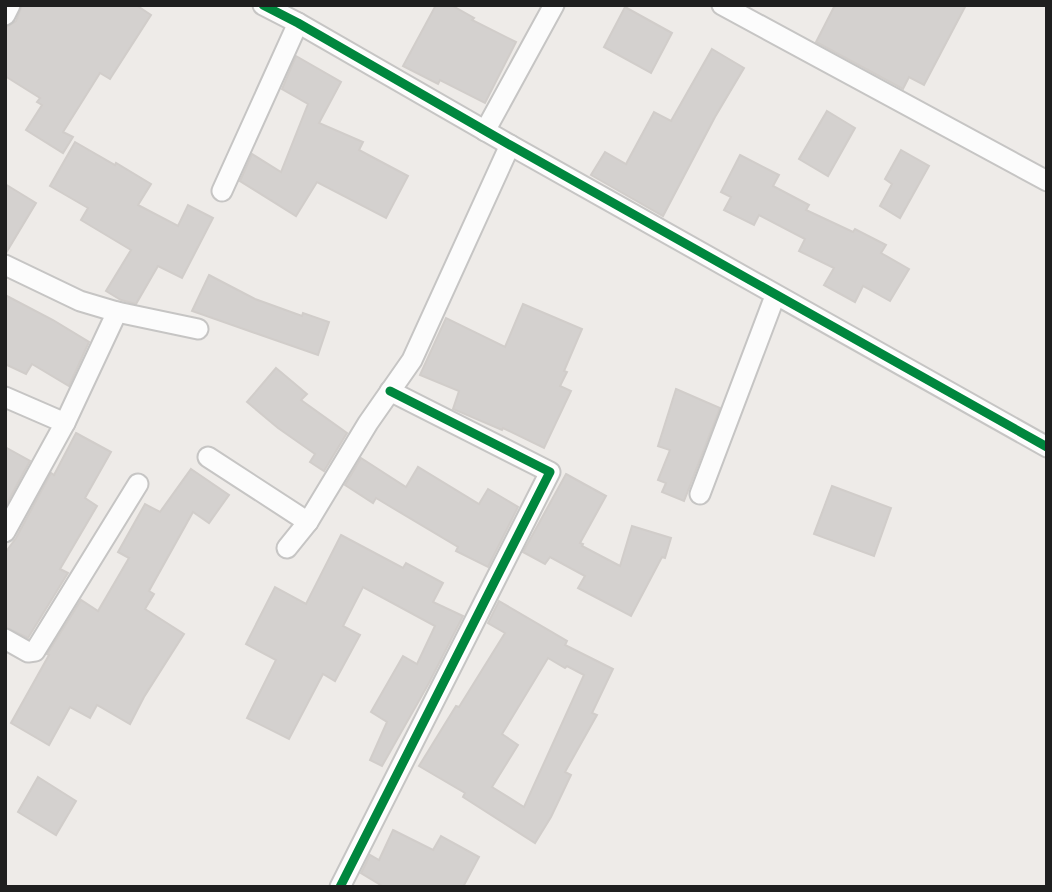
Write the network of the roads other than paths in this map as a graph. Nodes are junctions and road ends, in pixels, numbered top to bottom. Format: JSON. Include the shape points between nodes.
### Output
{"nodes":[{"id":1,"x":10,"y":5,"type":"edge"},
{"id":2,"x":263,"y":5,"type":"edge"},
{"id":3,"x":554,"y":5,"type":"edge"},
{"id":4,"x":722,"y":5,"type":"edge"},
{"id":5,"x":5,"y":15,"type":"edge"},
{"id":6,"x":298,"y":23,"type":"junction"},
{"id":7,"x":485,"y":131,"type":"junction"},
{"id":8,"x":510,"y":145,"type":"junction"},
{"id":9,"x":1047,"y":181,"type":"edge"},
{"id":10,"x":222,"y":191,"type":"dead end"},
{"id":11,"x":5,"y":265,"type":"edge"},
{"id":12,"x":775,"y":296,"type":"junction"},
{"id":13,"x":117,"y":312,"type":"junction"},
{"id":14,"x":198,"y":329,"type":"dead end"},
{"id":15,"x":390,"y":391,"type":"junction"},
{"id":16,"x":5,"y":397,"type":"edge"},
{"id":17,"x":65,"y":423,"type":"junction"},
{"id":18,"x":1047,"y":447,"type":"edge"},
{"id":19,"x":208,"y":457,"type":"dead end"},
{"id":20,"x":138,"y":484,"type":"dead end"},
{"id":21,"x":700,"y":494,"type":"dead end"},
{"id":22,"x":308,"y":522,"type":"junction"},
{"id":23,"x":5,"y":531,"type":"edge"},
{"id":24,"x":287,"y":548,"type":"dead end"},
{"id":25,"x":5,"y":639,"type":"edge"},
{"id":26,"x":340,"y":887,"type":"edge"}],
"edges":[{"from":1,"to":5,"type":"street"},
{"from":2,"to":6,"type":"street"},
{"from":3,"to":7,"type":"street"},
{"from":4,"to":9,"type":"street"},
{"from":6,"to":7,"type":"street"},
{"from":6,"to":10,"type":"street"},
{"from":7,"to":8,"type":"street"},
{"from":8,"to":12,"type":"street"},
{"from":8,"to":15,"type":"street","via":[[412,360]]},
{"from":11,"to":13,"type":"street","via":[[80,301]]},
{"from":12,"to":18,"type":"street"},
{"from":12,"to":21,"type":"street"},
{"from":13,"to":14,"type":"street"},
{"from":13,"to":17,"type":"street"},
{"from":15,"to":22,"type":"street"},
{"from":15,"to":26,"type":"street","via":[[550,472]]},
{"from":16,"to":17,"type":"street"},
{"from":17,"to":23,"type":"street"},
{"from":19,"to":22,"type":"street"},
{"from":20,"to":25,"type":"street","via":[[35,651],[27,652]]},
{"from":22,"to":24,"type":"street"}]}
